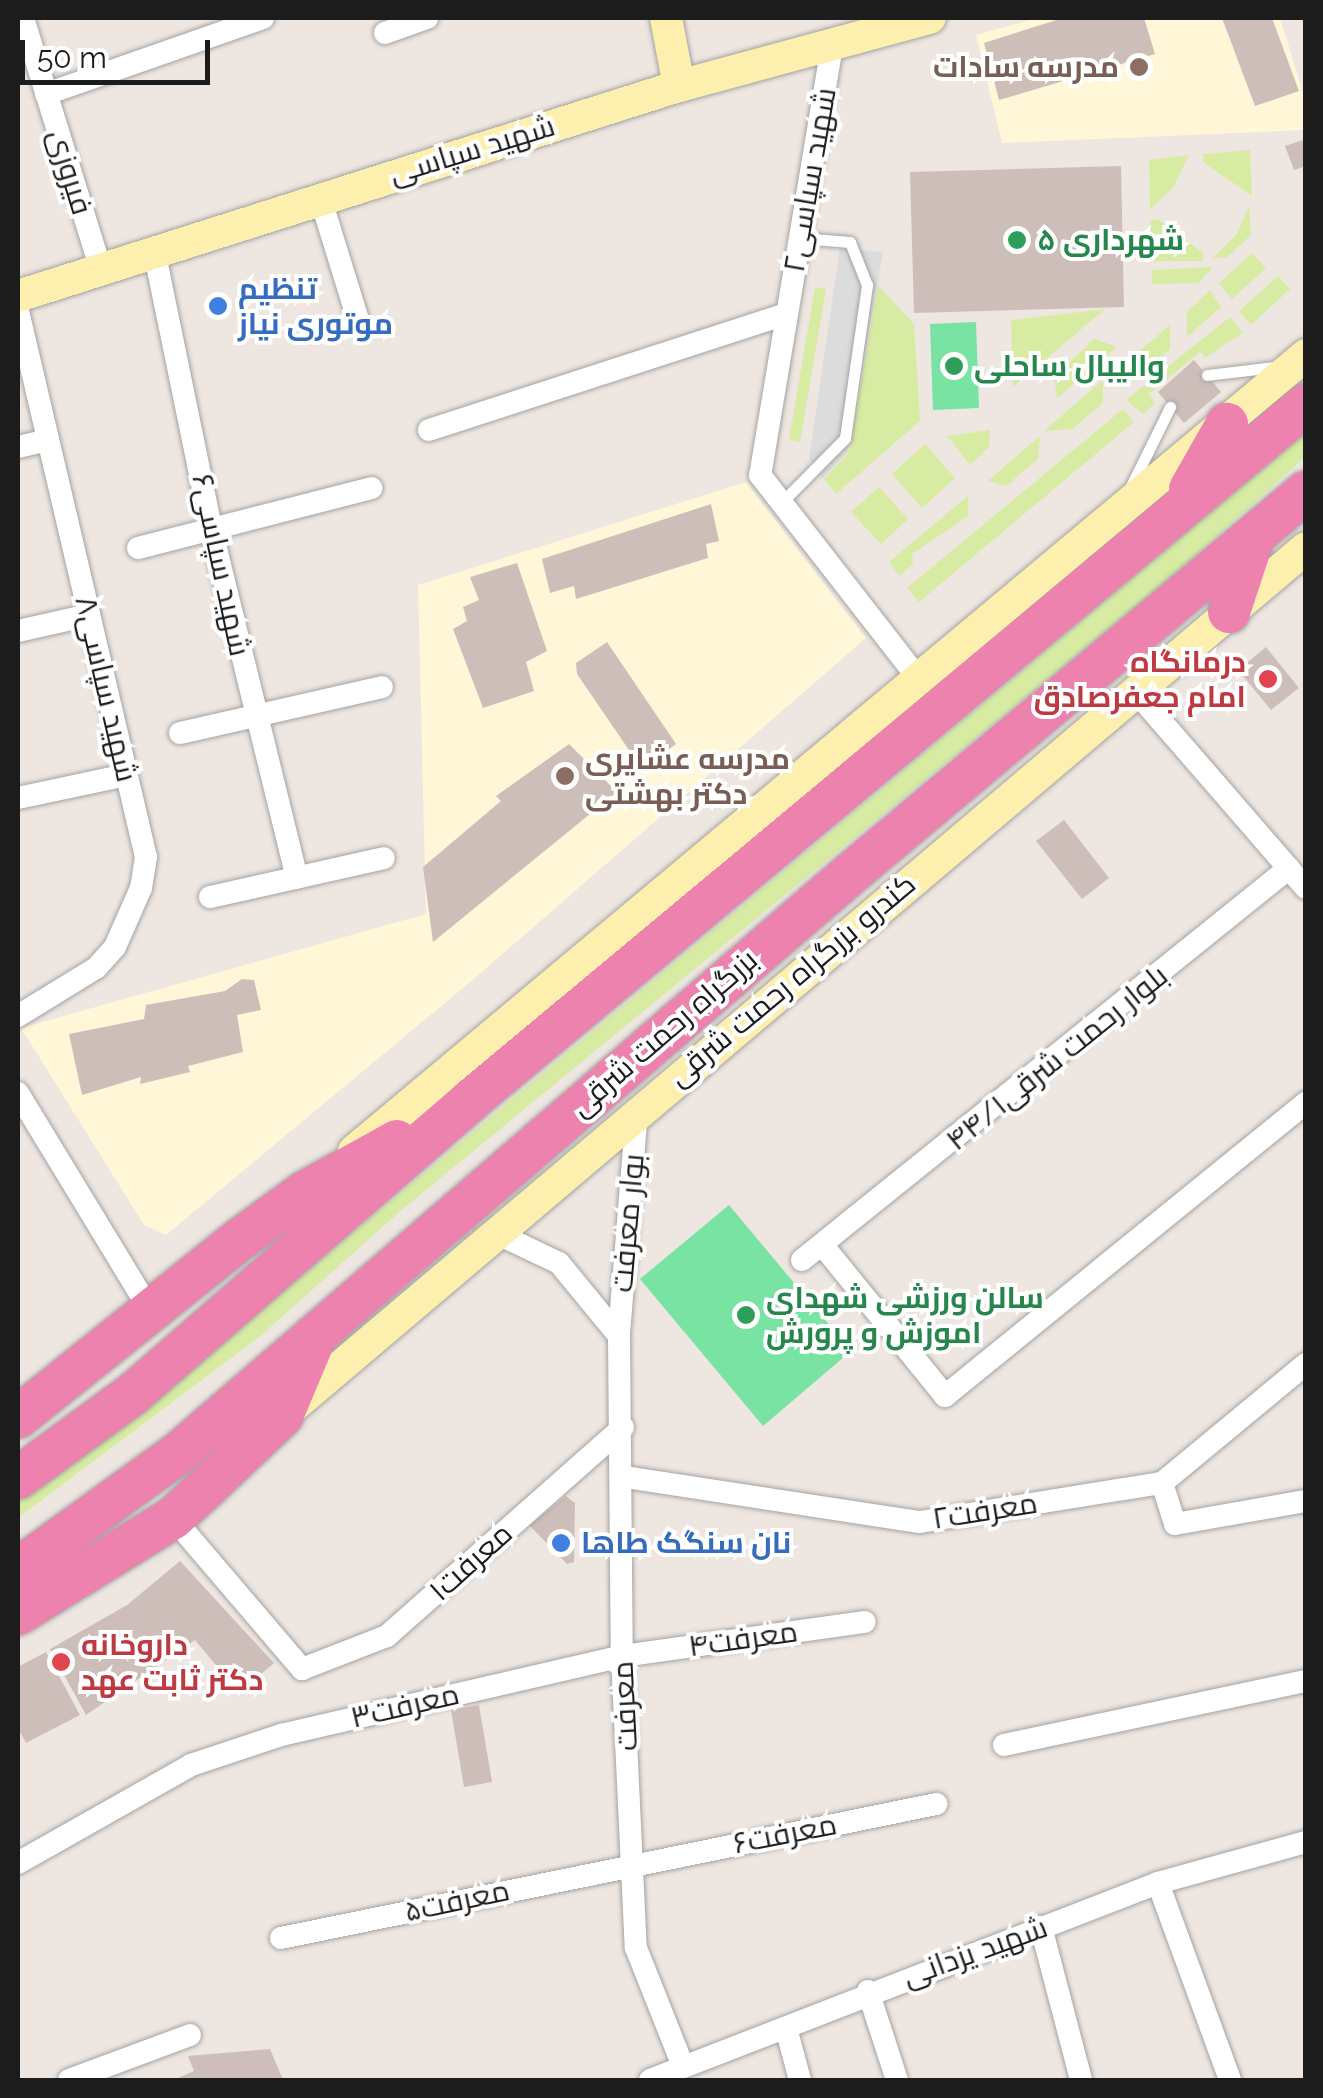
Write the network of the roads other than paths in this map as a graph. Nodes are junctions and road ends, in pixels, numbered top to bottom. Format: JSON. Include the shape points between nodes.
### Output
{"nodes":[{"id":1,"x":262,"y":18,"type":"edge"},
{"id":2,"x":427,"y":18,"type":"edge"},
{"id":3,"x":666,"y":18,"type":"edge"},
{"id":4,"x":930,"y":18,"type":"edge"},
{"id":5,"x":21,"y":20,"type":"edge"},
{"id":6,"x":384,"y":33,"type":"dead end"},
{"id":7,"x":832,"y":46,"type":"junction"},
{"id":8,"x":680,"y":86,"type":"junction"},
{"id":9,"x":46,"y":94,"type":"junction"},
{"id":10,"x":320,"y":197,"type":"junction"},
{"id":11,"x":800,"y":238,"type":"junction"},
{"id":12,"x":154,"y":250,"type":"junction"},
{"id":13,"x":101,"y":270,"type":"junction"},
{"id":14,"x":18,"y":296,"type":"edge"},
{"id":15,"x":18,"y":311,"type":"edge"},
{"id":16,"x":787,"y":314,"type":"junction"},
{"id":17,"x":358,"y":320,"type":"dead end"},
{"id":18,"x":1207,"y":375,"type":"dead end"},
{"id":19,"x":1301,"y":376,"type":"edge"},
{"id":20,"x":1170,"y":407,"type":"dead end"},
{"id":21,"x":1227,"y":424,"type":"junction"},
{"id":22,"x":429,"y":430,"type":"dead end"},
{"id":23,"x":48,"y":440,"type":"junction"},
{"id":24,"x":18,"y":447,"type":"edge"},
{"id":25,"x":371,"y":488,"type":"dead end"},
{"id":26,"x":1306,"y":492,"type":"edge"},
{"id":27,"x":781,"y":502,"type":"junction"},
{"id":28,"x":1124,"y":508,"type":"junction"},
{"id":29,"x":1176,"y":513,"type":"junction"},
{"id":30,"x":212,"y":528,"type":"junction"},
{"id":31,"x":1253,"y":538,"type":"junction"},
{"id":32,"x":138,"y":548,"type":"dead end"},
{"id":33,"x":1306,"y":548,"type":"edge"},
{"id":34,"x":1229,"y":612,"type":"junction"},
{"id":35,"x":89,"y":615,"type":"junction"},
{"id":36,"x":18,"y":630,"type":"edge"},
{"id":37,"x":920,"y":682,"type":"junction"},
{"id":38,"x":382,"y":686,"type":"dead end"},
{"id":39,"x":1136,"y":692,"type":"junction"},
{"id":40,"x":254,"y":713,"type":"junction"},
{"id":41,"x":180,"y":733,"type":"dead end"},
{"id":42,"x":126,"y":775,"type":"junction"},
{"id":43,"x":18,"y":798,"type":"edge"},
{"id":44,"x":384,"y":858,"type":"dead end"},
{"id":45,"x":1289,"y":868,"type":"junction"},
{"id":46,"x":297,"y":878,"type":"junction"},
{"id":47,"x":1306,"y":888,"type":"edge"},
{"id":48,"x":210,"y":898,"type":"dead end"},
{"id":49,"x":18,"y":1016,"type":"edge"},
{"id":50,"x":472,"y":1099,"type":"junction"},
{"id":51,"x":1306,"y":1102,"type":"edge"},
{"id":52,"x":20,"y":1106,"type":"edge"},
{"id":53,"x":637,"y":1110,"type":"junction"},
{"id":54,"x":305,"y":1192,"type":"junction"},
{"id":55,"x":496,"y":1233,"type":"junction"},
{"id":56,"x":824,"y":1247,"type":"junction"},
{"id":57,"x":802,"y":1260,"type":"dead end"},
{"id":58,"x":150,"y":1312,"type":"junction"},
{"id":59,"x":317,"y":1332,"type":"junction"},
{"id":60,"x":619,"y":1336,"type":"junction"},
{"id":61,"x":1306,"y":1364,"type":"edge"},
{"id":62,"x":282,"y":1416,"type":"junction"},
{"id":63,"x":18,"y":1418,"type":"edge"},
{"id":64,"x":623,"y":1427,"type":"junction"},
{"id":65,"x":180,"y":1452,"type":"junction"},
{"id":66,"x":625,"y":1477,"type":"junction"},
{"id":67,"x":18,"y":1478,"type":"edge"},
{"id":68,"x":1162,"y":1482,"type":"junction"},
{"id":69,"x":1306,"y":1500,"type":"edge"},
{"id":70,"x":173,"y":1518,"type":"junction"},
{"id":71,"x":18,"y":1569,"type":"edge"},
{"id":72,"x":18,"y":1614,"type":"edge"},
{"id":73,"x":865,"y":1622,"type":"dead end"},
{"id":74,"x":622,"y":1656,"type":"junction"},
{"id":75,"x":1306,"y":1682,"type":"edge"},
{"id":76,"x":1004,"y":1745,"type":"dead end"},
{"id":77,"x":936,"y":1804,"type":"dead end"},
{"id":78,"x":1306,"y":1842,"type":"edge"},
{"id":79,"x":18,"y":1863,"type":"edge"},
{"id":80,"x":634,"y":1864,"type":"junction"},
{"id":81,"x":1158,"y":1883,"type":"junction"},
{"id":82,"x":1040,"y":1927,"type":"junction"},
{"id":83,"x":281,"y":1938,"type":"dead end"},
{"id":84,"x":868,"y":1992,"type":"junction"},
{"id":85,"x":786,"y":2028,"type":"junction"},
{"id":86,"x":190,"y":2035,"type":"dead end"},
{"id":87,"x":1227,"y":2072,"type":"edge"},
{"id":88,"x":670,"y":2075,"type":"edge"},
{"id":89,"x":83,"y":2078,"type":"edge"},
{"id":90,"x":800,"y":2080,"type":"edge"},
{"id":91,"x":897,"y":2080,"type":"edge"},
{"id":92,"x":1080,"y":2080,"type":"edge"}],
"edges":[{"from":1,"to":9,"type":"street"},
{"from":2,"to":6,"type":"street"},
{"from":3,"to":8,"type":"main road"},
{"from":4,"to":7,"type":"main road","name":"شهید سپاسی"},
{"from":5,"to":9,"type":"street","name":"فیروزی"},
{"from":7,"to":8,"type":"main road","name":"شهید سپاسی"},
{"from":7,"to":11,"type":"street","name":"شهید سپاسی۲"},
{"from":8,"to":10,"type":"main road","name":"شهید سپاسی"},
{"from":9,"to":13,"type":"street","name":"فیروزی"},
{"from":10,"to":12,"type":"main road","name":"شهید سپاسی"},
{"from":10,"to":17,"type":"street"},
{"from":11,"to":16,"type":"street","name":"شهید سپاسی۲"},
{"from":11,"to":27,"type":"lane","via":[[850,242],[867,285],[844,438]]},
{"from":12,"to":13,"type":"main road","name":"شهید سپاسی"},
{"from":12,"to":30,"type":"street","name":"شهید سپاسی۶"},
{"from":13,"to":14,"type":"main road","name":"شهید سپاسی"},
{"from":15,"to":23,"type":"street","name":"شهید سپاسی۸"},
{"from":16,"to":22,"type":"street"},
{"from":16,"to":27,"type":"street","name":"شهید سپاسی۲","via":[[760,475]]},
{"from":18,"to":19,"type":"lane","via":[[1261,364]]},
{"from":19,"to":21,"type":"main road"},
{"from":19,"to":29,"type":"highway"},
{"from":20,"to":28,"type":"lane","via":[[1137,465]]},
{"from":21,"to":28,"type":"main road"},
{"from":21,"to":29,"type":"highway"},
{"from":23,"to":24,"type":"street"},
{"from":23,"to":35,"type":"street","name":"شهید سپاسی۸"},
{"from":25,"to":30,"type":"street"},
{"from":26,"to":31,"type":"highway","name":"بزرگراه رحمت شرقی"},
{"from":27,"to":37,"type":"street","name":"شهید سپاسی۲"},
{"from":28,"to":37,"type":"main road"},
{"from":29,"to":50,"type":"highway"},
{"from":30,"to":32,"type":"street"},
{"from":30,"to":40,"type":"street","name":"شهید سپاسی۶"},
{"from":31,"to":34,"type":"highway"},
{"from":31,"to":59,"type":"highway","name":"بزرگراه رحمت شرقی"},
{"from":33,"to":34,"type":"main road","name":"کندرو بزرگراه رحمت شرقی"},
{"from":34,"to":39,"type":"main road","name":"کندرو بزرگراه رحمت شرقی"},
{"from":35,"to":36,"type":"street"},
{"from":35,"to":42,"type":"street","name":"شهید سپاسی۸"},
{"from":37,"to":54,"type":"main road"},
{"from":38,"to":40,"type":"street"},
{"from":39,"to":45,"type":"street"},
{"from":39,"to":53,"type":"main road","name":"کندرو بزرگراه رحمت شرقی"},
{"from":40,"to":41,"type":"street"},
{"from":40,"to":46,"type":"street","name":"شهید سپاسی۶"},
{"from":42,"to":43,"type":"street"},
{"from":42,"to":49,"type":"street","name":"شهید سپاسی۸","via":[[146,857],[128,922],[96,968]]},
{"from":44,"to":46,"type":"street"},
{"from":45,"to":47,"type":"street"},
{"from":45,"to":56,"type":"street","name":"بلوار رحمت شرقی۴۴/۱"},
{"from":46,"to":48,"type":"street"},
{"from":50,"to":54,"type":"highway"},
{"from":50,"to":67,"type":"highway","via":[[134,1393]]},
{"from":51,"to":56,"type":"street","via":[[945,1396]]},
{"from":52,"to":58,"type":"street"},
{"from":53,"to":55,"type":"main road","name":"کندرو بزرگراه رحمت شرقی"},
{"from":53,"to":60,"type":"street","name":"بوار معرفت"},
{"from":54,"to":58,"type":"highway"},
{"from":55,"to":60,"type":"street","via":[[559,1263]]},
{"from":55,"to":62,"type":"main road","name":"کندرو بزرگراه رحمت شرقی"},
{"from":56,"to":57,"type":"street","name":"بلوار رحمت شرقی۴۴/۱"},
{"from":58,"to":63,"type":"highway"},
{"from":59,"to":62,"type":"highway"},
{"from":59,"to":65,"type":"highway","name":"بزرگراه رحمت شرقی"},
{"from":60,"to":64,"type":"street","name":"معرفت"},
{"from":61,"to":68,"type":"street","name":"معرفت۲"},
{"from":62,"to":65,"type":"highway"},
{"from":62,"to":70,"type":"highway"},
{"from":64,"to":66,"type":"street","name":"معرفت"},
{"from":64,"to":70,"type":"street","name":"معرفت۱","via":[[387,1636],[302,1669]]},
{"from":65,"to":71,"type":"highway","name":"بزرگراه رحمت شرقی"},
{"from":66,"to":68,"type":"street","name":"معرفت۲","via":[[920,1522]]},
{"from":66,"to":74,"type":"street","name":"معرفت"},
{"from":68,"to":69,"type":"street","via":[[1175,1524]]},
{"from":70,"to":72,"type":"highway"},
{"from":73,"to":74,"type":"street","name":"معرفت۴"},
{"from":74,"to":79,"type":"street","name":"معرفت۳","via":[[281,1735],[192,1764]]},
{"from":74,"to":80,"type":"street","name":"معرفت"},
{"from":75,"to":76,"type":"street"},
{"from":77,"to":80,"type":"street","name":"معرفت۶"},
{"from":78,"to":81,"type":"street","name":"شهید یزدانی"},
{"from":80,"to":83,"type":"street","name":"معرفت۵"},
{"from":80,"to":88,"type":"street","name":"معرفت","via":[[636,1948]]},
{"from":81,"to":82,"type":"street","name":"شهید یزدانی"},
{"from":81,"to":87,"type":"street"},
{"from":82,"to":84,"type":"street","name":"شهید یزدانی"},
{"from":82,"to":92,"type":"street"},
{"from":84,"to":85,"type":"street","name":"شهید یزدانی"},
{"from":84,"to":91,"type":"street"},
{"from":85,"to":88,"type":"street","name":"شهید یزدانی"},
{"from":85,"to":90,"type":"street"},
{"from":86,"to":89,"type":"street"}]}
